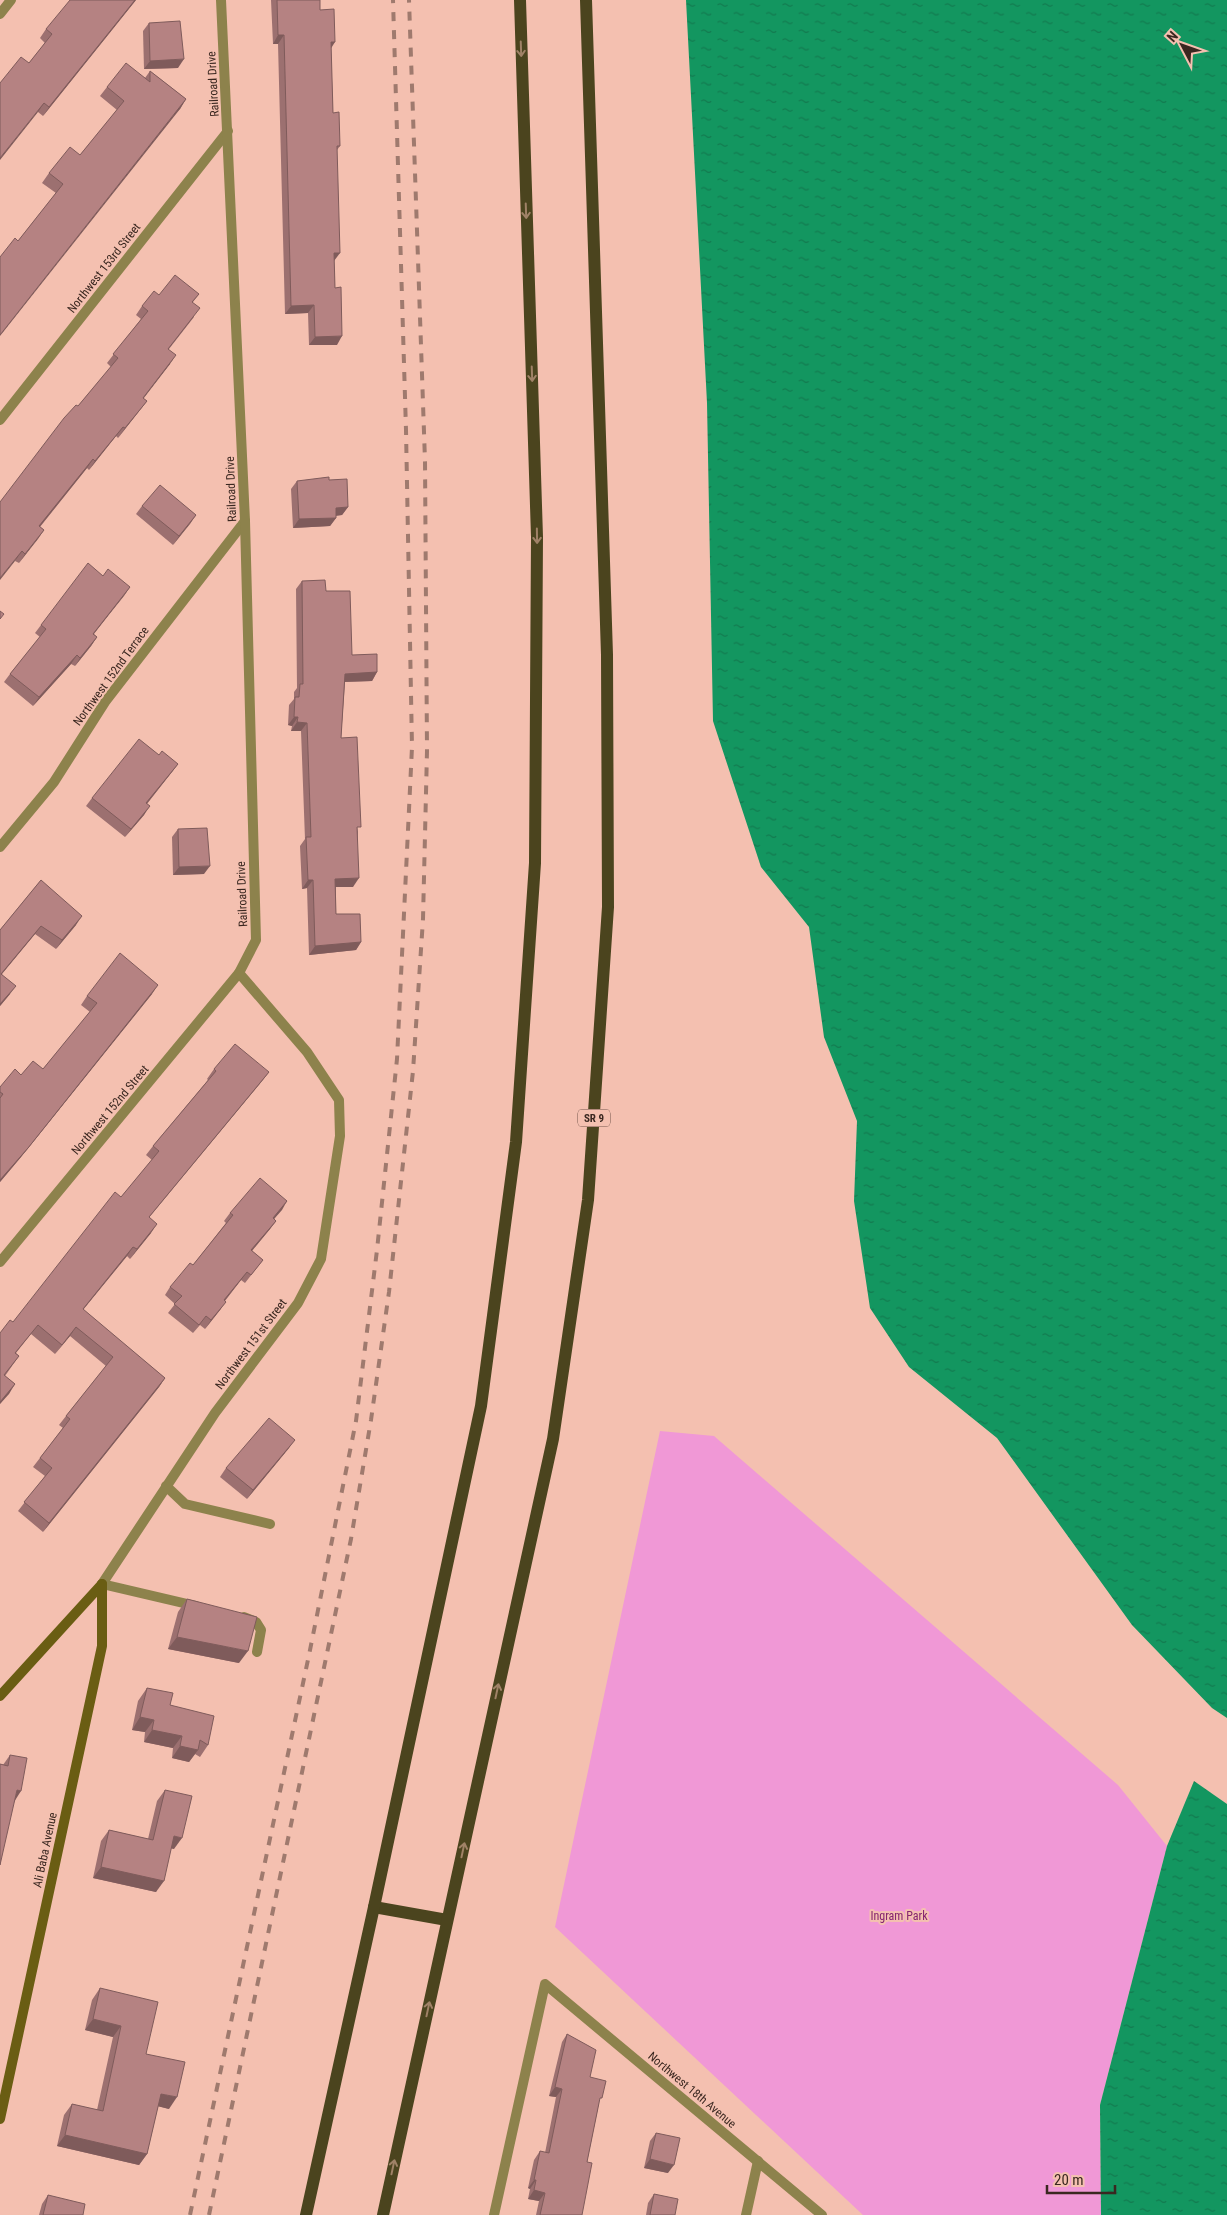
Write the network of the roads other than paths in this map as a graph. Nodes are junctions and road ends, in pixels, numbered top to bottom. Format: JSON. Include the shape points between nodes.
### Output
{"nodes":[{"id":1,"x":11,"y":0,"type":"edge"},
{"id":2,"x":222,"y":0,"type":"edge"},
{"id":3,"x":520,"y":0,"type":"edge"},
{"id":4,"x":586,"y":0,"type":"edge"},
{"id":5,"x":0,"y":14,"type":"edge"},
{"id":6,"x":228,"y":131,"type":"junction"},
{"id":7,"x":0,"y":420,"type":"edge"},
{"id":8,"x":245,"y":521,"type":"junction"},
{"id":9,"x":0,"y":847,"type":"edge"},
{"id":10,"x":239,"y":973,"type":"junction"},
{"id":11,"x":0,"y":1262,"type":"edge"},
{"id":12,"x":166,"y":1486,"type":"junction"},
{"id":13,"x":270,"y":1524,"type":"dead end"},
{"id":14,"x":102,"y":1584,"type":"junction"},
{"id":15,"x":207,"y":1608,"type":"edge"},
{"id":16,"x":236,"y":1615,"type":"edge"},
{"id":17,"x":257,"y":1652,"type":"dead end"},
{"id":18,"x":2,"y":1690,"type":"edge"},
{"id":19,"x":374,"y":1907,"type":"junction"},
{"id":20,"x":447,"y":1920,"type":"junction"},
{"id":21,"x":0,"y":2119,"type":"edge"},
{"id":22,"x":758,"y":2161,"type":"junction"},
{"id":23,"x":306,"y":2215,"type":"edge"},
{"id":24,"x":383,"y":2215,"type":"edge"},
{"id":25,"x":494,"y":2215,"type":"edge"},
{"id":26,"x":746,"y":2215,"type":"edge"},
{"id":27,"x":822,"y":2215,"type":"edge"}],
"edges":[{"from":1,"to":5,"type":"street"},
{"from":2,"to":6,"type":"street","name":"Railroad Drive"},
{"from":3,"to":19,"type":"main road","one_way":true,"via":[[537,537],[535,863],[516,1142],[481,1406]]},
{"from":20,"to":4,"type":"main road","number":"SR 9","one_way":true,"via":[[553,1439],[589,1190],[608,898],[607,655]]},
{"from":6,"to":7,"type":"street","name":"Northwest 153rd Street"},
{"from":6,"to":8,"type":"street","name":"Railroad Drive"},
{"from":8,"to":9,"type":"street","name":"Northwest 152nd Terrace","via":[[105,702],[54,782]]},
{"from":8,"to":10,"type":"street","name":"Railroad Drive","via":[[256,940]]},
{"from":10,"to":11,"type":"street","name":"Northwest 152nd Street"},
{"from":10,"to":12,"type":"street","name":"Northwest 151st Street","via":[[307,1052],[339,1100],[340,1136],[321,1258],[298,1303],[215,1413]]},
{"from":12,"to":13,"type":"street","via":[[185,1504]]},
{"from":12,"to":14,"type":"street","name":"Northwest 151st Street"},
{"from":14,"to":15,"type":"street"},
{"from":14,"to":18,"type":"street","name":"Northwest 151st Street"},
{"from":14,"to":21,"type":"street","name":"Ali Baba Avenue","via":[[102,1646]]},
{"from":16,"to":17,"type":"street","via":[[256,1622],[261,1630]]},
{"from":19,"to":20,"type":"main road"},
{"from":19,"to":23,"type":"main road"},
{"from":24,"to":20,"type":"main road","number":"SR 9","one_way":true},
{"from":22,"to":25,"type":"street","name":"Northwest 18th Avenue","via":[[545,1984]]},
{"from":22,"to":26,"type":"street"},
{"from":22,"to":27,"type":"street","name":"Northwest 18th Avenue"}]}
